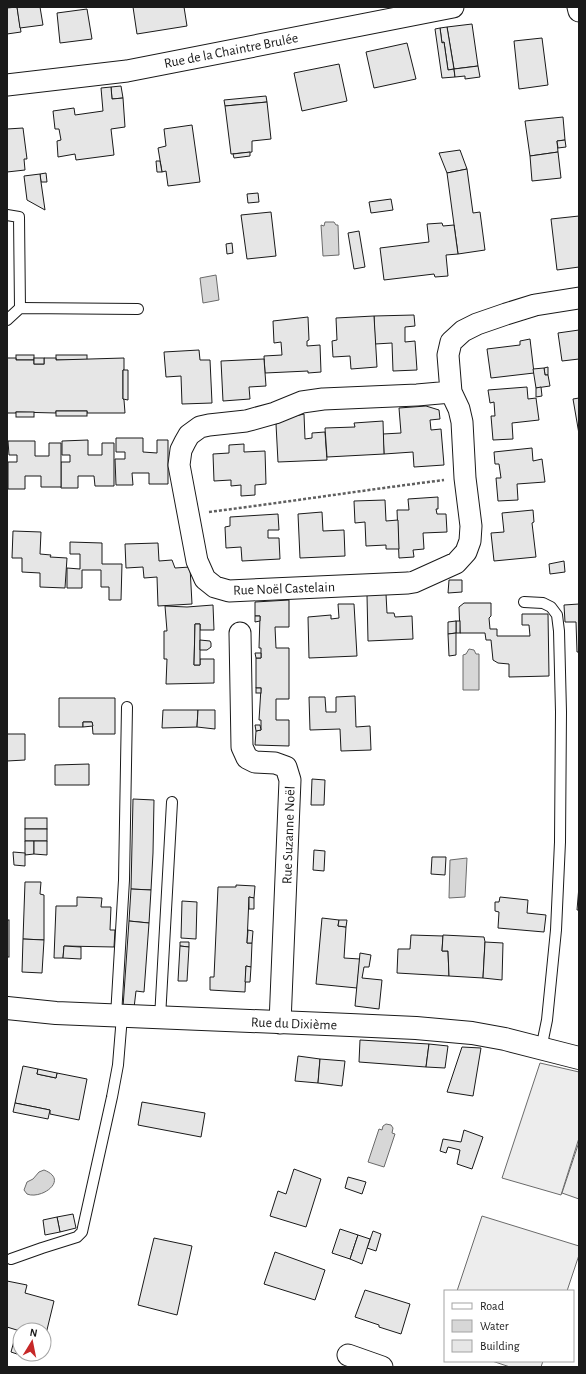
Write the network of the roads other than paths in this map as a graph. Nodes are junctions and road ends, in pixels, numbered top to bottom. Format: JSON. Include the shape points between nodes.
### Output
{"nodes":[{"id":1,"x":453,"y":7,"type":"edge"},
{"id":2,"x":578,"y":7,"type":"edge"},
{"id":3,"x":579,"y":11,"type":"edge"},
{"id":4,"x":7,"y":85,"type":"edge"},
{"id":5,"x":7,"y":215,"type":"edge"},
{"id":6,"x":579,"y":298,"type":"edge"},
{"id":7,"x":20,"y":308,"type":"junction"},
{"id":8,"x":138,"y":309,"type":"dead end"},
{"id":9,"x":7,"y":320,"type":"edge"},
{"id":10,"x":450,"y":392,"type":"junction"},
{"id":11,"x":524,"y":602,"type":"dead end"},
{"id":12,"x":240,"y":633,"type":"dead end"},
{"id":13,"x":127,"y":707,"type":"dead end"},
{"id":14,"x":172,"y":802,"type":"dead end"},
{"id":15,"x":7,"y":1008,"type":"edge"},
{"id":16,"x":119,"y":1016,"type":"junction"},
{"id":17,"x":160,"y":1018,"type":"junction"},
{"id":18,"x":280,"y":1022,"type":"junction"},
{"id":19,"x":541,"y":1049,"type":"junction"},
{"id":20,"x":579,"y":1058,"type":"edge"},
{"id":21,"x":11,"y":1260,"type":"dead end"},
{"id":22,"x":348,"y":1355,"type":"dead end"},
{"id":23,"x":382,"y":1367,"type":"edge"}],
"edges":[{"from":1,"to":4,"type":"street","name":"Rue de la Chaintre Brulée","via":[[127,71]]},
{"from":2,"to":3,"type":"street"},
{"from":5,"to":7,"type":"lane","via":[[19,217]]},
{"from":6,"to":10,"type":"street","name":"Rue Noël Castelain","via":[[535,305],[462,331],[452,342],[448,355]]},
{"from":7,"to":8,"type":"lane"},
{"from":7,"to":9,"type":"lane"},
{"from":10,"to":10,"type":"street","name":"Rue Noël Castelain","via":[[302,402],[275,414],[200,427],[189,435],[181,450],[182,480],[197,561],[205,579],[215,587],[229,591],[408,583],[456,563],[469,547],[471,526],[462,422],[459,409]]},
{"from":11,"to":19,"type":"lane","via":[[544,602],[551,606],[557,615],[559,631],[560,842],[554,952],[547,1020]]},
{"from":12,"to":18,"type":"street","name":"Rue Suzanne Noël","via":[[242,747],[246,758],[286,767],[290,780]]},
{"from":13,"to":16,"type":"lane"},
{"from":14,"to":17,"type":"lane"},
{"from":15,"to":16,"type":"street","name":"Rue du Dixième"},
{"from":16,"to":17,"type":"street","name":"Rue du Dixième"},
{"from":16,"to":21,"type":"lane","via":[[115,1078],[82,1232],[77,1237]]},
{"from":17,"to":18,"type":"street","name":"Rue du Dixième"},
{"from":18,"to":19,"type":"street","name":"Rue du Dixième","via":[[472,1033]]},
{"from":19,"to":20,"type":"street","name":"Rue du Dixième"},
{"from":22,"to":23,"type":"street"}]}
